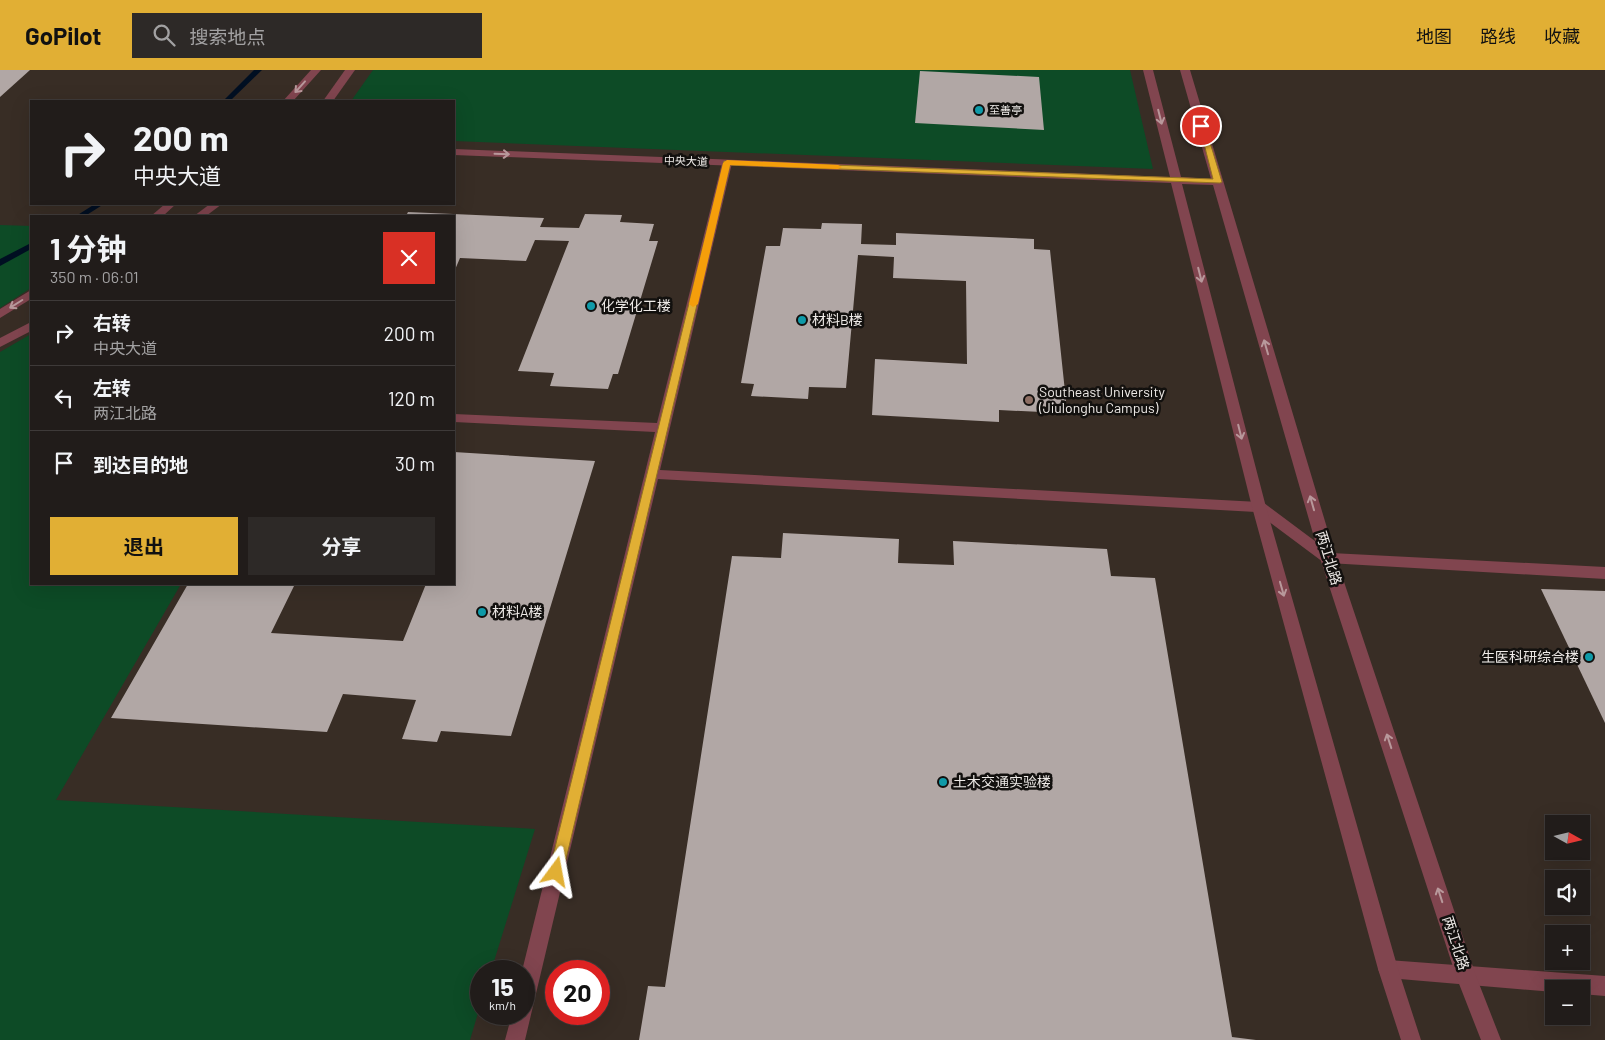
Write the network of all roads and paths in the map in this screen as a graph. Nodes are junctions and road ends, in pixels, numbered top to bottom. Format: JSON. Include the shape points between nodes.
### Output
{"nodes":[{"id":1,"x":1148,"y":70,"type":"edge"},
{"id":2,"x":1185,"y":70,"type":"edge"},
{"id":3,"x":315,"y":72,"type":"edge"},
{"id":4,"x":348,"y":72,"type":"edge"},
{"id":5,"x":289,"y":100,"type":"edge"},
{"id":6,"x":329,"y":100,"type":"edge"},
{"id":7,"x":455,"y":152,"type":"edge"},
{"id":8,"x":727,"y":163,"type":"junction"},
{"id":9,"x":1176,"y":180,"type":"junction"},
{"id":10,"x":1218,"y":182,"type":"junction"},
{"id":11,"x":171,"y":205,"type":"edge"},
{"id":12,"x":216,"y":205,"type":"edge"},
{"id":13,"x":157,"y":215,"type":"edge"},
{"id":14,"x":200,"y":215,"type":"edge"},
{"id":15,"x":30,"y":295,"type":"edge"},
{"id":16,"x":0,"y":314,"type":"edge"},
{"id":17,"x":30,"y":327,"type":"edge"},
{"id":18,"x":0,"y":343,"type":"edge"},
{"id":19,"x":455,"y":418,"type":"edge"},
{"id":20,"x":663,"y":428,"type":"junction"},
{"id":21,"x":652,"y":474,"type":"junction"},
{"id":22,"x":1258,"y":507,"type":"junction"},
{"id":23,"x":1328,"y":558,"type":"junction"},
{"id":24,"x":1605,"y":573,"type":"edge"},
{"id":25,"x":535,"y":960,"type":"edge"},
{"id":26,"x":1388,"y":969,"type":"junction"},
{"id":27,"x":1466,"y":976,"type":"junction"},
{"id":28,"x":1605,"y":986,"type":"edge"},
{"id":29,"x":519,"y":1025,"type":"edge"},
{"id":30,"x":515,"y":1040,"type":"edge"},
{"id":31,"x":1411,"y":1040,"type":"edge"},
{"id":32,"x":1491,"y":1040,"type":"edge"}],
"edges":[{"from":1,"to":9,"type":"street","one_way":true},
{"from":2,"to":10,"type":"street","name":"两江北路"},
{"from":3,"to":5,"type":"street","one_way":true},
{"from":4,"to":6,"type":"street"},
{"from":7,"to":8,"type":"street","name":"中央大道","one_way":true},
{"from":8,"to":9,"type":"street","name":"中央大道"},
{"from":8,"to":20,"type":"street"},
{"from":9,"to":10,"type":"street","name":"中央大道"},
{"from":9,"to":22,"type":"street","one_way":true},
{"from":23,"to":10,"type":"street","name":"两江北路","one_way":true},
{"from":11,"to":13,"type":"street"},
{"from":12,"to":14,"type":"street"},
{"from":15,"to":16,"type":"street","one_way":true},
{"from":17,"to":18,"type":"street"},
{"from":19,"to":20,"type":"street"},
{"from":20,"to":21,"type":"street"},
{"from":21,"to":22,"type":"street"},
{"from":21,"to":25,"type":"street"},
{"from":22,"to":23,"type":"street"},
{"from":22,"to":26,"type":"street","one_way":true},
{"from":23,"to":24,"type":"street"},
{"from":27,"to":23,"type":"street","name":"两江北路","one_way":true},
{"from":26,"to":27,"type":"street"},
{"from":26,"to":31,"type":"street"},
{"from":27,"to":28,"type":"street"},
{"from":27,"to":32,"type":"street","name":"两江北路"},
{"from":29,"to":30,"type":"street"}]}
